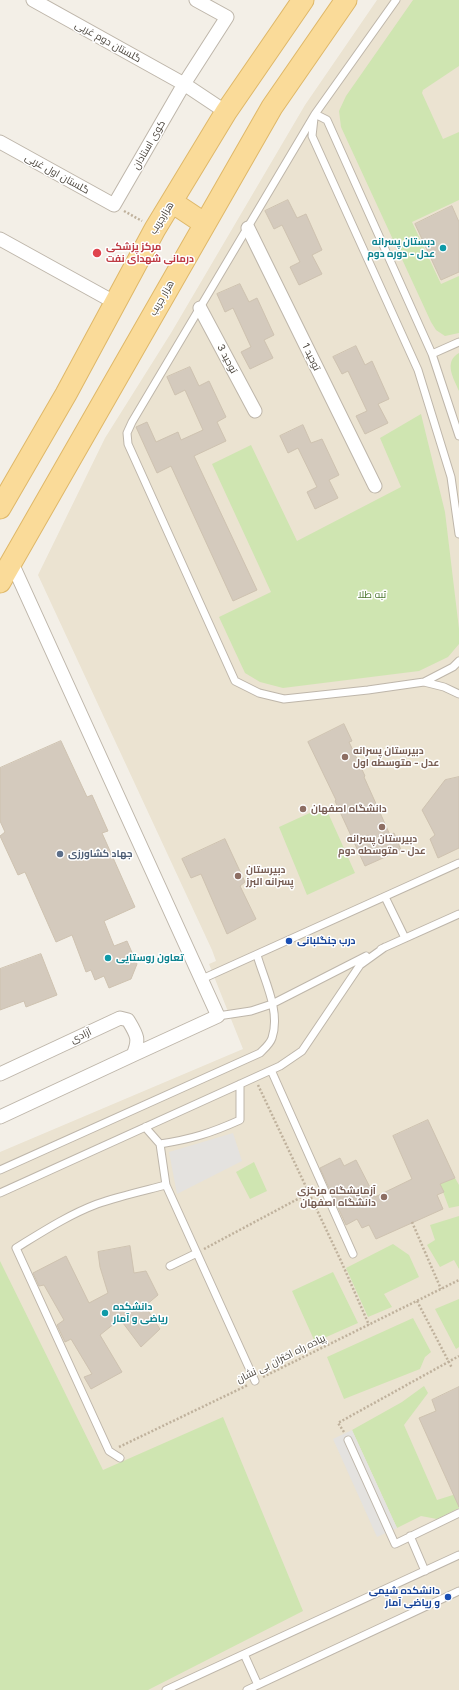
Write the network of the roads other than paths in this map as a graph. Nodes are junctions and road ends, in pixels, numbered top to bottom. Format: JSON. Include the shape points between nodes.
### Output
{"nodes":[{"id":1,"x":33,"y":0,"type":"edge"},
{"id":2,"x":196,"y":0,"type":"edge"},
{"id":3,"x":303,"y":0,"type":"edge"},
{"id":4,"x":346,"y":0,"type":"edge"},
{"id":5,"x":396,"y":0,"type":"edge"},
{"id":6,"x":184,"y":84,"type":"junction"},
{"id":7,"x":226,"y":112,"type":"junction"},
{"id":8,"x":315,"y":114,"type":"junction"},
{"id":9,"x":0,"y":142,"type":"edge"},
{"id":10,"x":172,"y":202,"type":"junction"},
{"id":11,"x":114,"y":205,"type":"joint"},
{"id":12,"x":205,"y":224,"type":"junction"},
{"id":13,"x":248,"y":228,"type":"junction"},
{"id":14,"x":0,"y":239,"type":"edge"},
{"id":15,"x":114,"y":302,"type":"junction"},
{"id":16,"x":200,"y":308,"type":"junction"},
{"id":17,"x":459,"y":342,"type":"edge"},
{"id":18,"x":432,"y":354,"type":"junction"},
{"id":19,"x":255,"y":411,"type":"dead end"},
{"id":20,"x":459,"y":436,"type":"edge"},
{"id":21,"x":459,"y":475,"type":"edge"},
{"id":22,"x":451,"y":477,"type":"junction"},
{"id":23,"x":375,"y":486,"type":"dead end"},
{"id":24,"x":0,"y":508,"type":"edge"},
{"id":25,"x":459,"y":534,"type":"edge"},
{"id":26,"x":11,"y":561,"type":"junction"},
{"id":27,"x":0,"y":582,"type":"edge"},
{"id":28,"x":459,"y":660,"type":"edge"},
{"id":29,"x":424,"y":682,"type":"junction"},
{"id":30,"x":459,"y":694,"type":"edge"},
{"id":31,"x":459,"y":863,"type":"edge"},
{"id":32,"x":385,"y":897,"type":"junction"},
{"id":33,"x":459,"y":914,"type":"edge"},
{"id":34,"x":405,"y":938,"type":"junction"},
{"id":35,"x":385,"y":947,"type":"junction"},
{"id":36,"x":257,"y":955,"type":"junction"},
{"id":37,"x":202,"y":979,"type":"junction"},
{"id":38,"x":272,"y":1004,"type":"junction"},
{"id":39,"x":218,"y":1016,"type":"junction"},
{"id":40,"x":133,"y":1055,"type":"junction"},
{"id":41,"x":271,"y":1070,"type":"junction"},
{"id":42,"x":0,"y":1074,"type":"edge"},
{"id":43,"x":240,"y":1084,"type":"junction"},
{"id":44,"x":0,"y":1117,"type":"edge"},
{"id":45,"x":145,"y":1127,"type":"junction"},
{"id":46,"x":160,"y":1144,"type":"junction"},
{"id":47,"x":0,"y":1170,"type":"edge"},
{"id":48,"x":166,"y":1185,"type":"junction"},
{"id":49,"x":0,"y":1192,"type":"edge"},
{"id":50,"x":197,"y":1253,"type":"junction"},
{"id":51,"x":353,"y":1254,"type":"dead end"},
{"id":52,"x":170,"y":1266,"type":"dead end"},
{"id":53,"x":255,"y":1381,"type":"road end"},
{"id":54,"x":348,"y":1440,"type":"road end"},
{"id":55,"x":120,"y":1458,"type":"dead end"},
{"id":56,"x":459,"y":1513,"type":"edge"},
{"id":57,"x":410,"y":1536,"type":"junction"},
{"id":58,"x":459,"y":1555,"type":"edge"},
{"id":59,"x":425,"y":1571,"type":"junction"},
{"id":60,"x":459,"y":1591,"type":"edge"},
{"id":61,"x":244,"y":1654,"type":"junction"},
{"id":62,"x":258,"y":1685,"type":"junction"},
{"id":63,"x":166,"y":1690,"type":"edge"},
{"id":64,"x":247,"y":1690,"type":"edge"}],
"edges":[{"from":1,"to":6,"type":"street","name":"گلستان دوم غربی"},
{"from":2,"to":6,"type":"street","name":"کوی استادان","via":[[227,17]]},
{"from":3,"to":7,"type":"main road","name":"هزارجریب"},
{"from":4,"to":12,"type":"main road","name":"هزار جریب","via":[[272,107]]},
{"from":5,"to":8,"type":"lane"},
{"from":6,"to":7,"type":"street"},
{"from":6,"to":11,"type":"street","name":"کوی استادان"},
{"from":7,"to":10,"type":"main road","name":"هزارجریب"},
{"from":8,"to":13,"type":"lane"},
{"from":8,"to":18,"type":"lane","via":[[327,120]]},
{"from":8,"to":22,"type":"lane","via":[[312,136],[418,370]]},
{"from":9,"to":11,"type":"street","name":"گلستان اول غربی"},
{"from":10,"to":12,"type":"main road"},
{"from":10,"to":15,"type":"main road","name":"هزارجریب"},
{"from":12,"to":26,"type":"main road","name":"هزار جریب"},
{"from":13,"to":16,"type":"lane"},
{"from":13,"to":23,"type":"street","name":"توحید 1"},
{"from":14,"to":15,"type":"street"},
{"from":15,"to":24,"type":"main road","name":"هزارجریب","via":[[66,394]]},
{"from":16,"to":19,"type":"street","name":"توحید 3"},
{"from":16,"to":29,"type":"lane","via":[[132,422],[127,433],[128,444],[236,681],[259,694],[284,699]]},
{"from":17,"to":18,"type":"lane"},
{"from":18,"to":20,"type":"lane"},
{"from":21,"to":22,"type":"lane"},
{"from":22,"to":25,"type":"lane"},
{"from":26,"to":27,"type":"main road","name":"هزار جریب"},
{"from":26,"to":37,"type":"street"},
{"from":28,"to":29,"type":"lane","via":[[453,667]]},
{"from":29,"to":30,"type":"lane","via":[[444,686]]},
{"from":31,"to":32,"type":"lane"},
{"from":32,"to":34,"type":"lane"},
{"from":32,"to":36,"type":"lane"},
{"from":33,"to":34,"type":"lane"},
{"from":34,"to":35,"type":"lane"},
{"from":35,"to":38,"type":"lane"},
{"from":35,"to":41,"type":"lane","via":[[360,965],[302,1051]]},
{"from":36,"to":37,"type":"lane"},
{"from":36,"to":38,"type":"lane"},
{"from":37,"to":39,"type":"street"},
{"from":38,"to":39,"type":"lane","via":[[251,1011]]},
{"from":38,"to":47,"type":"lane","via":[[272,1038],[260,1053]]},
{"from":39,"to":40,"type":"street"},
{"from":40,"to":42,"type":"street","name":"آزادی","via":[[138,1044],[136,1034],[128,1020],[120,1018]]},
{"from":40,"to":44,"type":"street"},
{"from":41,"to":43,"type":"lane"},
{"from":41,"to":51,"type":"lane"},
{"from":43,"to":45,"type":"lane"},
{"from":43,"to":46,"type":"lane","via":[[240,1120],[190,1139]]},
{"from":45,"to":46,"type":"lane"},
{"from":45,"to":49,"type":"lane"},
{"from":46,"to":48,"type":"lane"},
{"from":48,"to":50,"type":"lane"},
{"from":48,"to":55,"type":"lane","via":[[96,1205],[48,1228],[16,1248],[109,1451]]},
{"from":50,"to":52,"type":"lane"},
{"from":50,"to":53,"type":"lane"},
{"from":54,"to":57,"type":"lane","via":[[395,1544]]},
{"from":56,"to":57,"type":"lane"},
{"from":57,"to":59,"type":"lane"},
{"from":58,"to":59,"type":"lane"},
{"from":59,"to":61,"type":"lane"},
{"from":60,"to":62,"type":"lane"},
{"from":61,"to":62,"type":"lane"},
{"from":61,"to":63,"type":"lane"},
{"from":62,"to":64,"type":"lane"}]}
